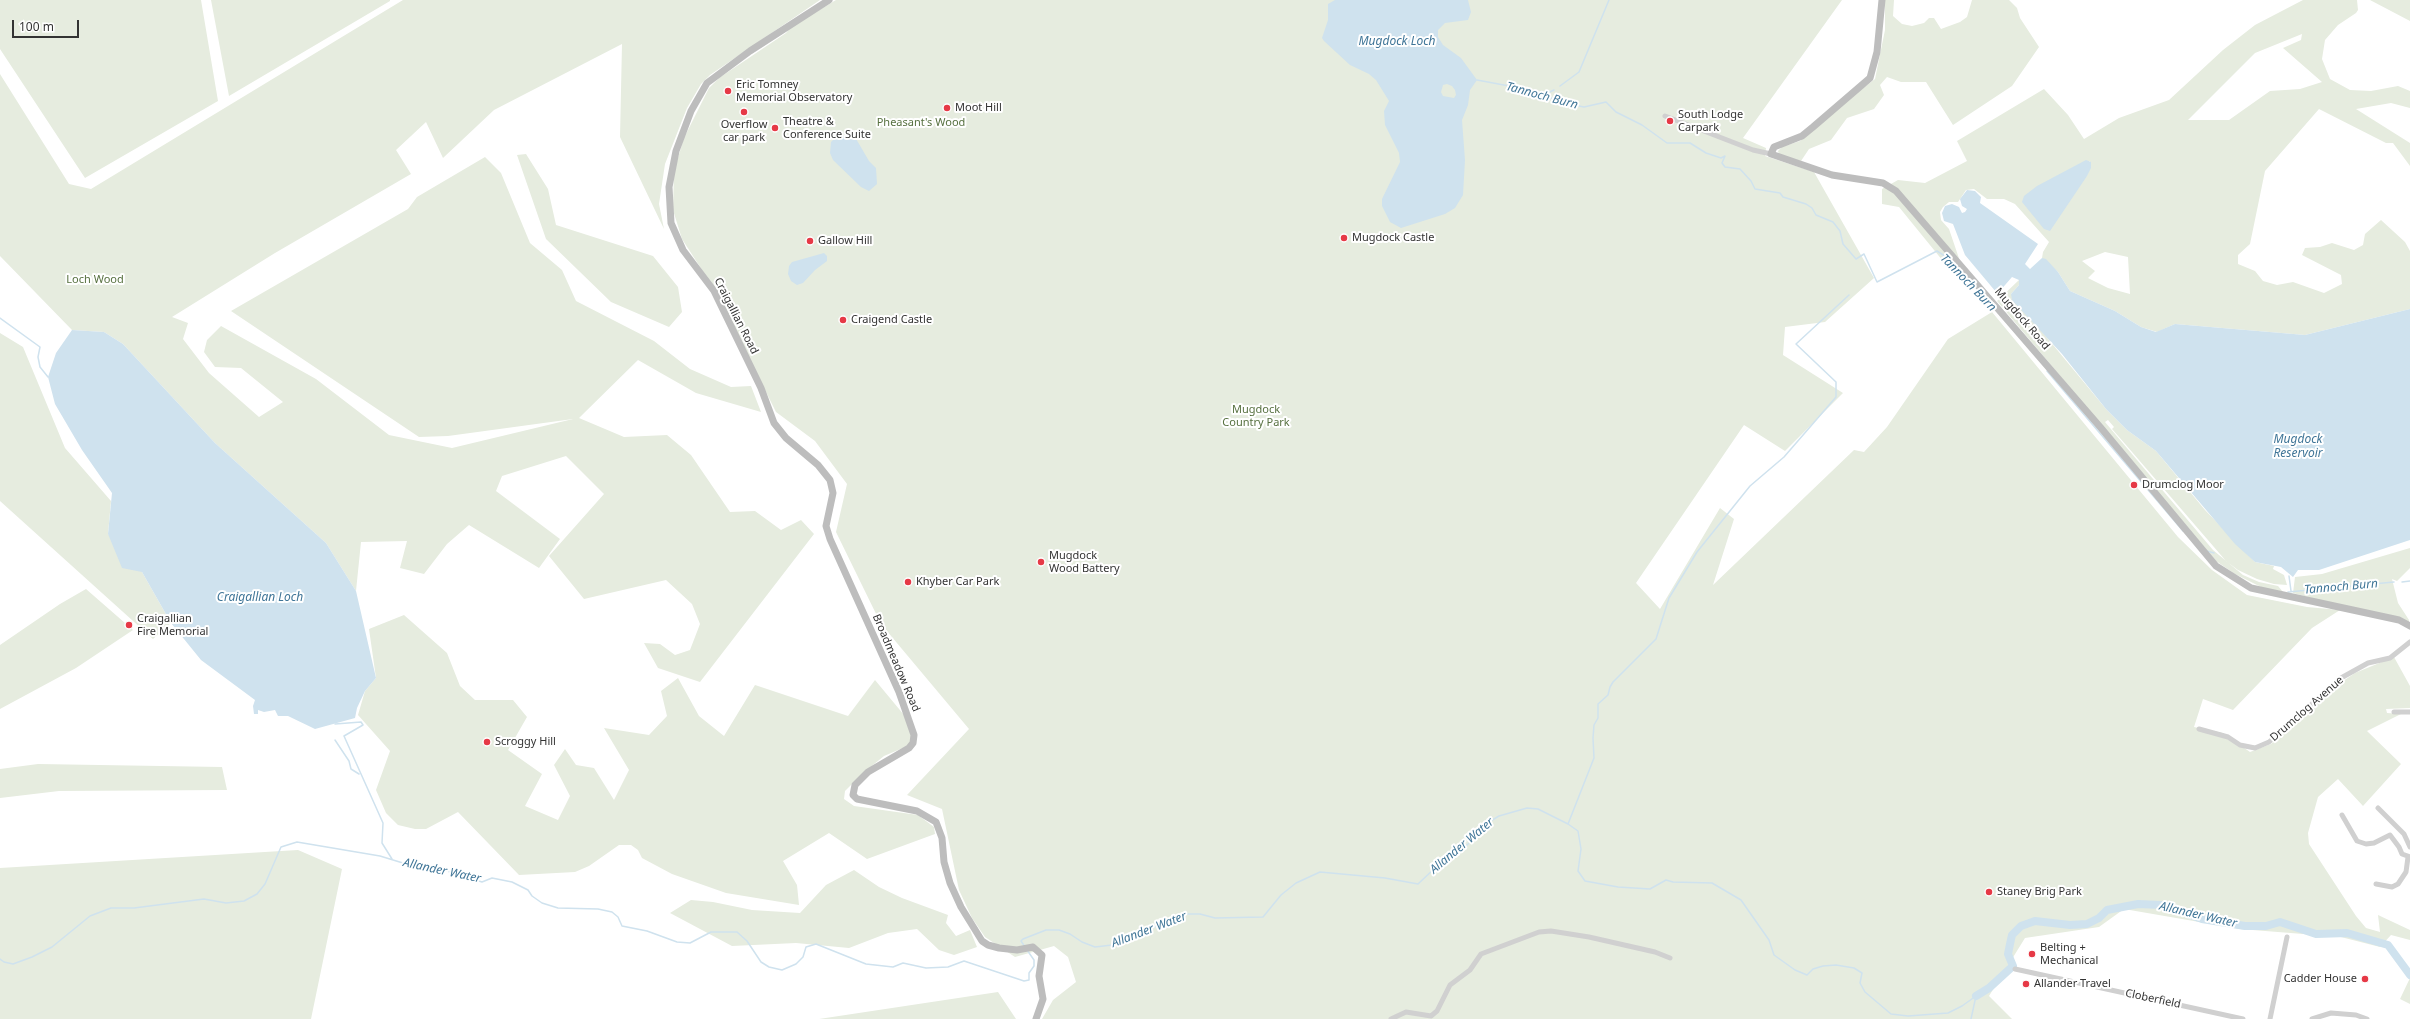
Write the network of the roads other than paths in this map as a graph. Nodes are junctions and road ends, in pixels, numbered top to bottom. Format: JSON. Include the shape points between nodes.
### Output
{"nodes":[{"id":1,"x":828,"y":0,"type":"edge"},
{"id":2,"x":1882,"y":0,"type":"edge"},
{"id":3,"x":1665,"y":116,"type":"dead end"},
{"id":4,"x":1771,"y":154,"type":"junction"},
{"id":5,"x":843,"y":571,"type":"joint"},
{"id":6,"x":2410,"y":626,"type":"edge"},
{"id":7,"x":2410,"y":642,"type":"edge"},
{"id":8,"x":2394,"y":712,"type":"dead end"},
{"id":9,"x":2410,"y":712,"type":"edge"},
{"id":10,"x":2199,"y":729,"type":"dead end"},
{"id":11,"x":2378,"y":808,"type":"dead end"},
{"id":12,"x":2342,"y":815,"type":"dead end"},
{"id":13,"x":2410,"y":847,"type":"edge"},
{"id":14,"x":2409,"y":857,"type":"edge"},
{"id":15,"x":2376,"y":884,"type":"dead end"},
{"id":16,"x":2288,"y":937,"type":"dead end"},
{"id":17,"x":1670,"y":958,"type":"dead end"},
{"id":18,"x":2015,"y":969,"type":"dead end"},
{"id":19,"x":1036,"y":1019,"type":"edge"},
{"id":20,"x":1390,"y":1019,"type":"edge"},
{"id":21,"x":2243,"y":1019,"type":"edge"},
{"id":22,"x":2270,"y":1019,"type":"edge"},
{"id":23,"x":2312,"y":1019,"type":"edge"},
{"id":24,"x":2367,"y":1019,"type":"edge"}],
"edges":[{"from":1,"to":5,"type":"street","name":"Craigallian Road","via":[[750,51],[707,83],[681,135],[669,186],[671,223],[675,234],[683,250],[714,291],[761,388],[774,423],[830,480],[833,493],[826,526]]},
{"from":2,"to":4,"type":"street","via":[[1877,52],[1870,78],[1814,127],[1802,136],[1774,147]]},
{"from":3,"to":4,"type":"street","via":[[1753,150]]},
{"from":4,"to":6,"type":"street","name":"Mugdock Road","via":[[1832,175],[1883,183],[1896,191],[2101,428],[2216,566],[2251,588],[2399,620]]},
{"from":5,"to":19,"type":"street","name":"Broadmeadow Road","via":[[899,692],[914,735],[909,748],[868,772],[855,785],[853,795],[857,799],[917,811],[936,822],[942,838],[944,862],[950,883],[982,941],[988,945],[1020,949],[1030,947],[1038,951],[1042,960],[1039,976],[1043,1000]]},
{"from":7,"to":10,"type":"street","name":"Drumclog Avenue","via":[[2390,658],[2368,663],[2341,678],[2269,742],[2255,748]]},
{"from":8,"to":9,"type":"street"},
{"from":11,"to":13,"type":"street","via":[[2404,834]]},
{"from":12,"to":14,"type":"street","via":[[2357,841],[2374,843],[2390,835],[2400,847],[2402,854]]},
{"from":14,"to":15,"type":"street","via":[[2406,872],[2398,884],[2392,887]]},
{"from":16,"to":22,"type":"street"},
{"from":17,"to":20,"type":"street","via":[[1655,952],[1589,937],[1552,931],[1539,932],[1481,954],[1470,970],[1450,985],[1437,1011],[1431,1016],[1406,1012]]},
{"from":18,"to":21,"type":"street","name":"Cloberfield"},
{"from":23,"to":24,"type":"street","via":[[2331,1013],[2356,1015]]}]}
